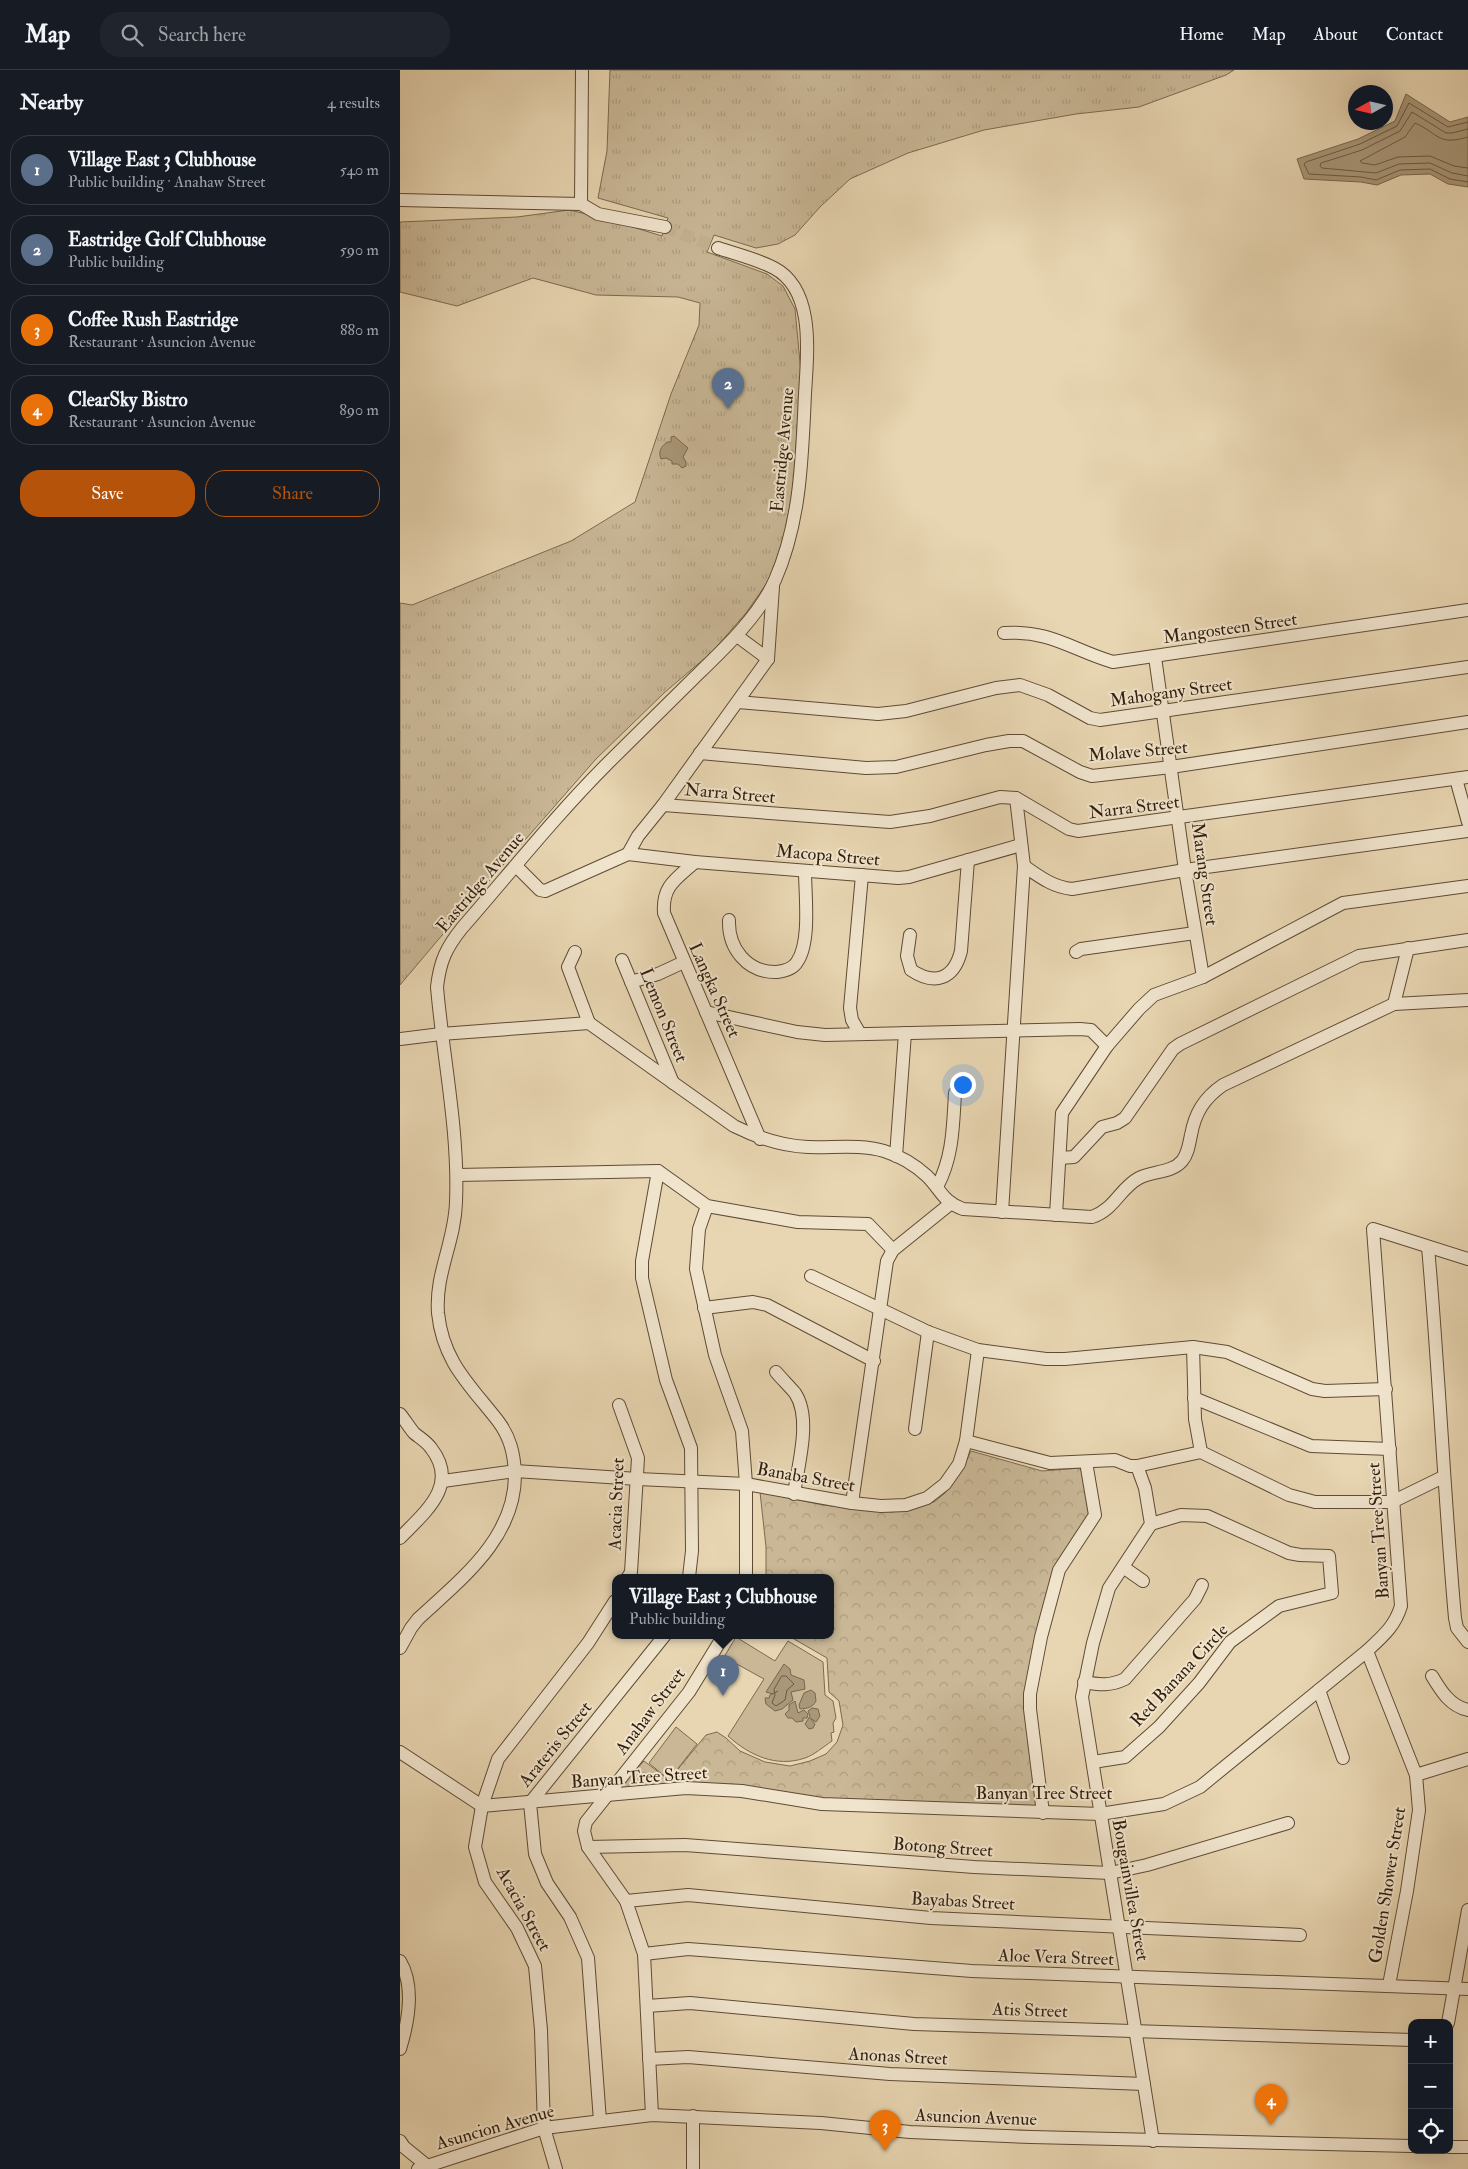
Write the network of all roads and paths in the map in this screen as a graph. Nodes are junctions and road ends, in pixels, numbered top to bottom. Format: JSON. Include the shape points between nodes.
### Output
{"nodes":[{"id":1,"x":582,"y":70,"type":"edge"},
{"id":2,"x":400,"y":200,"type":"edge"},
{"id":3,"x":581,"y":204,"type":"junction"},
{"id":4,"x":665,"y":227,"type":"tunnel mouth"},
{"id":5,"x":718,"y":248,"type":"tunnel mouth"},
{"id":6,"x":774,"y":583,"type":"junction"},
{"id":7,"x":1467,"y":614,"type":"edge"},
{"id":8,"x":1004,"y":633,"type":"dead end"},
{"id":9,"x":737,"y":636,"type":"junction"},
{"id":10,"x":1155,"y":657,"type":"junction"},
{"id":11,"x":768,"y":659,"type":"junction"},
{"id":12,"x":1468,"y":667,"type":"edge"},
{"id":13,"x":738,"y":702,"type":"junction"},
{"id":14,"x":1162,"y":711,"type":"junction"},
{"id":15,"x":1468,"y":722,"type":"edge"},
{"id":16,"x":700,"y":753,"type":"junction"},
{"id":17,"x":1172,"y":767,"type":"junction"},
{"id":18,"x":1462,"y":778,"type":"edge"},
{"id":19,"x":1016,"y":798,"type":"junction"},
{"id":20,"x":664,"y":805,"type":"junction"},
{"id":21,"x":1179,"y":818,"type":"junction"},
{"id":22,"x":1468,"y":822,"type":"edge"},
{"id":23,"x":1468,"y":831,"type":"edge"},
{"id":24,"x":1021,"y":845,"type":"junction"},
{"id":25,"x":628,"y":854,"type":"junction"},
{"id":26,"x":968,"y":860,"type":"junction"},
{"id":27,"x":695,"y":862,"type":"junction"},
{"id":28,"x":516,"y":866,"type":"junction"},
{"id":29,"x":1024,"y":866,"type":"junction"},
{"id":30,"x":805,"y":870,"type":"junction"},
{"id":31,"x":1185,"y":870,"type":"junction"},
{"id":32,"x":862,"y":875,"type":"junction"},
{"id":33,"x":1468,"y":886,"type":"edge"},
{"id":34,"x":729,"y":920,"type":"dead end"},
{"id":35,"x":1195,"y":933,"type":"junction"},
{"id":36,"x":910,"y":935,"type":"dead end"},
{"id":37,"x":1468,"y":940,"type":"edge"},
{"id":38,"x":1408,"y":948,"type":"junction"},
{"id":39,"x":575,"y":952,"type":"dead end"},
{"id":40,"x":1076,"y":952,"type":"dead end"},
{"id":41,"x":622,"y":960,"type":"dead end"},
{"id":42,"x":684,"y":962,"type":"junction"},
{"id":43,"x":1203,"y":976,"type":"junction"},
{"id":44,"x":631,"y":982,"type":"junction"},
{"id":45,"x":1468,"y":1000,"type":"edge"},
{"id":46,"x":1394,"y":1004,"type":"junction"},
{"id":47,"x":706,"y":1012,"type":"junction"},
{"id":48,"x":589,"y":1023,"type":"junction"},
{"id":49,"x":1013,"y":1030,"type":"junction"},
{"id":50,"x":905,"y":1033,"type":"junction"},
{"id":51,"x":441,"y":1034,"type":"junction"},
{"id":52,"x":860,"y":1034,"type":"junction"},
{"id":53,"x":400,"y":1039,"type":"edge"},
{"id":54,"x":1107,"y":1046,"type":"junction"},
{"id":55,"x":673,"y":1083,"type":"junction"},
{"id":56,"x":955,"y":1093,"type":"dead end"},
{"id":57,"x":760,"y":1139,"type":"junction"},
{"id":58,"x":896,"y":1156,"type":"junction"},
{"id":59,"x":1060,"y":1158,"type":"junction"},
{"id":60,"x":658,"y":1171,"type":"junction"},
{"id":61,"x":457,"y":1175,"type":"junction"},
{"id":62,"x":937,"y":1187,"type":"junction"},
{"id":63,"x":950,"y":1204,"type":"junction"},
{"id":64,"x":707,"y":1206,"type":"junction"},
{"id":65,"x":1002,"y":1212,"type":"junction"},
{"id":66,"x":1056,"y":1215,"type":"junction"},
{"id":67,"x":1428,"y":1246,"type":"junction"},
{"id":68,"x":893,"y":1250,"type":"junction"},
{"id":69,"x":1468,"y":1260,"type":"edge"},
{"id":70,"x":811,"y":1276,"type":"dead end"},
{"id":71,"x":704,"y":1308,"type":"junction"},
{"id":72,"x":880,"y":1308,"type":"junction"},
{"id":73,"x":928,"y":1332,"type":"junction"},
{"id":74,"x":1193,"y":1347,"type":"junction"},
{"id":75,"x":978,"y":1350,"type":"junction"},
{"id":76,"x":874,"y":1360,"type":"junction"},
{"id":77,"x":776,"y":1372,"type":"dead end"},
{"id":78,"x":1386,"y":1390,"type":"junction"},
{"id":79,"x":1194,"y":1398,"type":"junction"},
{"id":80,"x":619,"y":1405,"type":"dead end"},
{"id":81,"x":400,"y":1414,"type":"edge"},
{"id":82,"x":915,"y":1428,"type":"dead end"},
{"id":83,"x":966,"y":1441,"type":"junction"},
{"id":84,"x":1390,"y":1448,"type":"junction"},
{"id":85,"x":1201,"y":1452,"type":"junction"},
{"id":86,"x":1086,"y":1462,"type":"junction"},
{"id":87,"x":1137,"y":1466,"type":"junction"},
{"id":88,"x":515,"y":1471,"type":"junction"},
{"id":89,"x":1443,"y":1477,"type":"junction"},
{"id":90,"x":638,"y":1479,"type":"junction"},
{"id":91,"x":443,"y":1481,"type":"junction"},
{"id":92,"x":692,"y":1482,"type":"junction"},
{"id":93,"x":746,"y":1484,"type":"junction"},
{"id":94,"x":794,"y":1494,"type":"junction"},
{"id":95,"x":1392,"y":1502,"type":"junction"},
{"id":96,"x":852,"y":1503,"type":"junction"},
{"id":97,"x":1151,"y":1524,"type":"junction"},
{"id":98,"x":400,"y":1538,"type":"edge"},
{"id":99,"x":1123,"y":1567,"type":"junction"},
{"id":100,"x":630,"y":1574,"type":"edge"},
{"id":101,"x":689,"y":1574,"type":"edge"},
{"id":102,"x":746,"y":1574,"type":"edge"},
{"id":103,"x":1144,"y":1580,"type":"dead end"},
{"id":104,"x":1202,"y":1585,"type":"dead end"},
{"id":105,"x":612,"y":1607,"type":"edge"},
{"id":106,"x":662,"y":1639,"type":"edge"},
{"id":107,"x":722,"y":1639,"type":"edge"},
{"id":108,"x":1468,"y":1642,"type":"edge"},
{"id":109,"x":400,"y":1648,"type":"edge"},
{"id":110,"x":1367,"y":1651,"type":"junction"},
{"id":111,"x":1432,"y":1676,"type":"dead end"},
{"id":112,"x":1084,"y":1682,"type":"junction"},
{"id":113,"x":1319,"y":1690,"type":"junction"},
{"id":114,"x":1468,"y":1710,"type":"edge"},
{"id":115,"x":400,"y":1752,"type":"edge"},
{"id":116,"x":1343,"y":1758,"type":"dead end"},
{"id":117,"x":1468,"y":1759,"type":"edge"},
{"id":118,"x":1093,"y":1762,"type":"junction"},
{"id":119,"x":1416,"y":1775,"type":"junction"},
{"id":120,"x":606,"y":1795,"type":"junction"},
{"id":121,"x":530,"y":1803,"type":"junction"},
{"id":122,"x":482,"y":1806,"type":"junction"},
{"id":123,"x":1043,"y":1813,"type":"junction"},
{"id":124,"x":1100,"y":1814,"type":"junction"},
{"id":125,"x":1288,"y":1823,"type":"dead end"},
{"id":126,"x":588,"y":1846,"type":"junction"},
{"id":127,"x":1110,"y":1873,"type":"junction"},
{"id":128,"x":626,"y":1901,"type":"junction"},
{"id":129,"x":1468,"y":1910,"type":"edge"},
{"id":130,"x":1120,"y":1927,"type":"junction"},
{"id":131,"x":1300,"y":1935,"type":"dead end"},
{"id":132,"x":644,"y":1954,"type":"junction"},
{"id":133,"x":400,"y":1961,"type":"edge"},
{"id":134,"x":1128,"y":1977,"type":"junction"},
{"id":135,"x":1389,"y":1985,"type":"junction"},
{"id":136,"x":1454,"y":1987,"type":"junction"},
{"id":137,"x":1468,"y":1989,"type":"edge"},
{"id":138,"x":647,"y":2006,"type":"junction"},
{"id":139,"x":1449,"y":2019,"type":"edge"},
{"id":140,"x":1137,"y":2031,"type":"junction"},
{"id":141,"x":1408,"y":2040,"type":"edge"},
{"id":142,"x":400,"y":2049,"type":"edge"},
{"id":143,"x":650,"y":2059,"type":"junction"},
{"id":144,"x":1144,"y":2084,"type":"junction"},
{"id":145,"x":652,"y":2115,"type":"junction"},
{"id":146,"x":693,"y":2116,"type":"junction"},
{"id":147,"x":600,"y":2121,"type":"junction"},
{"id":148,"x":544,"y":2128,"type":"junction"},
{"id":149,"x":400,"y":2140,"type":"edge"},
{"id":150,"x":1153,"y":2141,"type":"junction"},
{"id":151,"x":1408,"y":2146,"type":"edge"},
{"id":152,"x":1453,"y":2147,"type":"edge"},
{"id":153,"x":1468,"y":2147,"type":"edge"},
{"id":154,"x":425,"y":2168,"type":"edge"},
{"id":155,"x":556,"y":2169,"type":"edge"},
{"id":156,"x":692,"y":2169,"type":"edge"}],
"edges":[{"from":1,"to":3,"type":"street"},
{"from":2,"to":3,"type":"street"},
{"from":3,"to":4,"type":"street","via":[[598,214]]},
{"from":5,"to":6,"type":"street","name":"Eastridge Avenue","via":[[774,268],[788,278],[799,296],[806,324],[800,483],[786,554]]},
{"from":6,"to":9,"type":"street","name":"Eastridge Avenue"},
{"from":6,"to":11,"type":"street"},
{"from":7,"to":10,"type":"street","name":"Mangosteen Street"},
{"from":8,"to":10,"type":"street","name":"Mangosteen Street","via":[[1043,635],[1113,662]]},
{"from":9,"to":11,"type":"street"},
{"from":9,"to":28,"type":"street","name":"Eastridge Avenue","via":[[606,765]]},
{"from":10,"to":14,"type":"street","name":"Marang Street"},
{"from":11,"to":13,"type":"street"},
{"from":12,"to":14,"type":"street","name":"Mahogany Street"},
{"from":13,"to":14,"type":"street","name":"Mahogany Street","via":[[878,714],[906,711],[1020,685],[1100,720]]},
{"from":13,"to":16,"type":"street"},
{"from":14,"to":17,"type":"street","name":"Marang Street"},
{"from":15,"to":17,"type":"street","name":"Molave Street"},
{"from":16,"to":17,"type":"street","name":"Molave Street","via":[[896,768],[1009,741],[1023,742],[1092,776]]},
{"from":16,"to":20,"type":"street"},
{"from":17,"to":21,"type":"street","name":"Marang Street"},
{"from":18,"to":21,"type":"street","name":"Narra Street"},
{"from":18,"to":22,"type":"street"},
{"from":19,"to":20,"type":"street","name":"Narra Street","via":[[1000,797],[930,816],[890,822]]},
{"from":19,"to":21,"type":"street","name":"Narra Street","via":[[1078,832]]},
{"from":19,"to":24,"type":"street"},
{"from":20,"to":25,"type":"street","via":[[638,836]]},
{"from":21,"to":31,"type":"street","name":"Marang Street"},
{"from":23,"to":31,"type":"street"},
{"from":24,"to":26,"type":"street","name":"Macopa Street"},
{"from":24,"to":29,"type":"street"},
{"from":25,"to":27,"type":"street","name":"Macopa Street"},
{"from":25,"to":28,"type":"street","via":[[545,891],[540,890]]},
{"from":26,"to":32,"type":"street","name":"Macopa Street","via":[[909,877]]},
{"from":26,"to":36,"type":"street","via":[[962,951],[951,974],[923,978],[911,970],[907,956]]},
{"from":27,"to":30,"type":"street","name":"Macopa Street"},
{"from":27,"to":42,"type":"street","name":"Langka Street","via":[[667,888],[663,900],[668,926]]},
{"from":28,"to":51,"type":"street","name":"Eastridge Avenue","via":[[449,944],[440,964],[437,987]]},
{"from":29,"to":31,"type":"street","via":[[1059,888],[1072,889]]},
{"from":29,"to":49,"type":"street"},
{"from":30,"to":32,"type":"street","name":"Macopa Street"},
{"from":30,"to":34,"type":"street","via":[[805,941],[797,963],[786,971],[770,972],[752,967],[739,956],[729,931]]},
{"from":31,"to":35,"type":"street","name":"Marang Street"},
{"from":32,"to":52,"type":"street","via":[[850,1008]]},
{"from":33,"to":43,"type":"street","via":[[1343,904]]},
{"from":35,"to":40,"type":"street"},
{"from":35,"to":43,"type":"street","name":"Marang Street"},
{"from":37,"to":38,"type":"street"},
{"from":38,"to":46,"type":"street"},
{"from":38,"to":59,"type":"street","via":[[1359,956],[1180,1044],[1173,1049],[1125,1118],[1102,1127],[1074,1157]]},
{"from":39,"to":48,"type":"street","via":[[568,967]]},
{"from":41,"to":44,"type":"street","name":"Lemon Street"},
{"from":42,"to":44,"type":"street"},
{"from":42,"to":47,"type":"street","name":"Langka Street"},
{"from":43,"to":54,"type":"street","via":[[1154,995]]},
{"from":44,"to":55,"type":"street","name":"Lemon Street"},
{"from":45,"to":46,"type":"street"},
{"from":46,"to":66,"type":"street","via":[[1208,1095],[1193,1123],[1188,1152],[1182,1161],[1173,1168],[1139,1178],[1104,1213],[1092,1217]]},
{"from":47,"to":52,"type":"street","via":[[797,1032]]},
{"from":47,"to":57,"type":"street","name":"Langka Street"},
{"from":48,"to":51,"type":"street"},
{"from":48,"to":55,"type":"street"},
{"from":49,"to":50,"type":"street"},
{"from":49,"to":54,"type":"street","via":[[1091,1030]]},
{"from":49,"to":65,"type":"street"},
{"from":50,"to":52,"type":"street"},
{"from":50,"to":58,"type":"street"},
{"from":51,"to":53,"type":"street"},
{"from":51,"to":61,"type":"street","name":"Eastridge Avenue"},
{"from":54,"to":59,"type":"street","via":[[1062,1113]]},
{"from":55,"to":57,"type":"street","via":[[734,1126]]},
{"from":56,"to":62,"type":"street","via":[[952,1147]]},
{"from":57,"to":58,"type":"street","via":[[806,1147],[864,1147]]},
{"from":58,"to":62,"type":"street","via":[[908,1160]]},
{"from":59,"to":66,"type":"street"},
{"from":60,"to":61,"type":"street"},
{"from":60,"to":64,"type":"street"},
{"from":60,"to":92,"type":"street","via":[[642,1261],[642,1278],[666,1380],[690,1448]]},
{"from":61,"to":88,"type":"street","name":"Eastridge Avenue","via":[[454,1232],[439,1277],[441,1333],[464,1380],[499,1422],[513,1448]]},
{"from":62,"to":63,"type":"street"},
{"from":63,"to":65,"type":"street","via":[[963,1209]]},
{"from":63,"to":68,"type":"street"},
{"from":64,"to":68,"type":"street","via":[[798,1222],[868,1224]]},
{"from":64,"to":71,"type":"street","via":[[699,1230],[696,1269]]},
{"from":65,"to":66,"type":"street"},
{"from":67,"to":69,"type":"street"},
{"from":67,"to":78,"type":"street","name":"Banyan Tree Street","via":[[1373,1229]]},
{"from":67,"to":89,"type":"street"},
{"from":68,"to":72,"type":"street","via":[[887,1261]]},
{"from":70,"to":72,"type":"street"},
{"from":71,"to":76,"type":"street","via":[[753,1302],[767,1305]]},
{"from":71,"to":93,"type":"street","via":[[715,1355],[742,1431]]},
{"from":72,"to":73,"type":"street"},
{"from":72,"to":76,"type":"street"},
{"from":73,"to":75,"type":"street"},
{"from":73,"to":82,"type":"street"},
{"from":74,"to":75,"type":"street","via":[[1065,1359]]},
{"from":74,"to":78,"type":"street","via":[[1227,1352],[1325,1391]]},
{"from":74,"to":79,"type":"street"},
{"from":75,"to":83,"type":"street","name":"Banaba Street"},
{"from":76,"to":96,"type":"street"},
{"from":77,"to":94,"type":"street","via":[[795,1394],[802,1409],[804,1428]]},
{"from":78,"to":84,"type":"street","name":"Banyan Tree Street"},
{"from":79,"to":84,"type":"street","via":[[1311,1446]]},
{"from":79,"to":85,"type":"street"},
{"from":80,"to":90,"type":"street","name":"Acacia Street","via":[[638,1458]]},
{"from":81,"to":91,"type":"street","via":[[413,1432],[431,1447],[442,1465]]},
{"from":83,"to":86,"type":"street","via":[[1050,1463]]},
{"from":83,"to":96,"type":"street","name":"Banaba Street","via":[[959,1464],[945,1484],[927,1498],[906,1505]]},
{"from":84,"to":95,"type":"street","name":"Banyan Tree Street"},
{"from":85,"to":87,"type":"street"},
{"from":85,"to":95,"type":"street","via":[[1298,1498],[1315,1502]]},
{"from":86,"to":87,"type":"street","via":[[1115,1460]]},
{"from":86,"to":123,"type":"street","via":[[1095,1515],[1059,1570],[1030,1694]]},
{"from":87,"to":97,"type":"street"},
{"from":88,"to":90,"type":"street","name":"Banaba Street"},
{"from":88,"to":91,"type":"street","name":"Banaba Street"},
{"from":88,"to":109,"type":"street","name":"Eastridge Avenue","via":[[510,1511],[492,1544],[480,1561],[414,1623]]},
{"from":89,"to":95,"type":"street"},
{"from":89,"to":108,"type":"street","via":[[1455,1618],[1457,1628]]},
{"from":90,"to":92,"type":"street","name":"Banaba Street"},
{"from":90,"to":100,"type":"street","name":"Acacia Street"},
{"from":91,"to":98,"type":"street","via":[[434,1500]]},
{"from":92,"to":93,"type":"street","name":"Banaba Street"},
{"from":92,"to":101,"type":"street"},
{"from":93,"to":94,"type":"street","name":"Banaba Street"},
{"from":93,"to":102,"type":"street"},
{"from":94,"to":96,"type":"street","name":"Banaba Street"},
{"from":95,"to":110,"type":"street","name":"Banyan Tree Street","via":[[1401,1606],[1392,1627]]},
{"from":97,"to":99,"type":"street","name":"Bougainvillea Street"},
{"from":97,"to":118,"type":"street","name":"Red Banana Circle","via":[[1181,1515],[1207,1516],[1290,1553],[1329,1556],[1332,1593],[1278,1606],[1230,1642],[1159,1727],[1125,1757]]},
{"from":99,"to":103,"type":"street"},
{"from":99,"to":112,"type":"street","name":"Bougainvillea Street","via":[[1109,1588]]},
{"from":104,"to":112,"type":"street","via":[[1195,1599],[1125,1679],[1105,1685]]},
{"from":105,"to":122,"type":"street","name":"Acacia Street","via":[[498,1759]]},
{"from":106,"to":121,"type":"street","name":"Arateris Street"},
{"from":107,"to":120,"type":"street","name":"Anahaw Street","via":[[689,1692]]},
{"from":110,"to":113,"type":"street","name":"Banyan Tree Street"},
{"from":110,"to":119,"type":"street","name":"Golden Shower Street"},
{"from":111,"to":114,"type":"street","via":[[1450,1701]]},
{"from":112,"to":118,"type":"street","name":"Bougainvillea Street","via":[[1082,1698]]},
{"from":113,"to":116,"type":"street"},
{"from":113,"to":124,"type":"street","name":"Banyan Tree Street","via":[[1200,1788],[1164,1804]]},
{"from":115,"to":122,"type":"street"},
{"from":117,"to":119,"type":"street"},
{"from":118,"to":124,"type":"street","name":"Bougainvillea Street"},
{"from":119,"to":135,"type":"street","name":"Golden Shower Street","via":[[1419,1810]]},
{"from":120,"to":121,"type":"street","name":"Banyan Tree Street"},
{"from":120,"to":123,"type":"street","name":"Banyan Tree Street","via":[[686,1788],[742,1791],[822,1804]]},
{"from":120,"to":126,"type":"street","name":"Anahaw Street","via":[[586,1822],[584,1831]]},
{"from":121,"to":122,"type":"street","name":"Banyan Tree Street"},
{"from":121,"to":147,"type":"street","name":"Arateris Street","via":[[535,1854],[547,1883],[570,1917],[588,1958]]},
{"from":122,"to":148,"type":"street","name":"Acacia Street","via":[[475,1848],[485,1882],[517,1928],[535,1966]]},
{"from":123,"to":124,"type":"street","name":"Banyan Tree Street"},
{"from":124,"to":127,"type":"street","name":"Bougainvillea Street"},
{"from":125,"to":127,"type":"street","name":"Botong Street"},
{"from":126,"to":127,"type":"street","name":"Botong Street","via":[[685,1845],[965,1866]]},
{"from":126,"to":128,"type":"street"},
{"from":127,"to":130,"type":"street","name":"Bougainvillea Street"},
{"from":128,"to":130,"type":"street","name":"Bayabas Street","via":[[688,1895],[931,1918]]},
{"from":128,"to":132,"type":"street"},
{"from":129,"to":136,"type":"street"},
{"from":130,"to":131,"type":"street","name":"Bayabas Street"},
{"from":130,"to":134,"type":"street","name":"Bougainvillea Street"},
{"from":132,"to":134,"type":"street","name":"Aloe Vera Street","via":[[688,1949],[972,1971]]},
{"from":132,"to":138,"type":"street"},
{"from":133,"to":142,"type":"street","via":[[408,1990],[405,2032]]},
{"from":134,"to":135,"type":"street","name":"Aloe Vera Street"},
{"from":134,"to":140,"type":"street","name":"Bougainvillea Street"},
{"from":135,"to":136,"type":"street","name":"Aloe Vera Street"},
{"from":136,"to":137,"type":"street","name":"Aloe Vera Street"},
{"from":136,"to":139,"type":"street"},
{"from":138,"to":140,"type":"street","name":"Atis Street","via":[[690,2003],[914,2024]]},
{"from":138,"to":143,"type":"street"},
{"from":140,"to":141,"type":"street","name":"Atis Street"},
{"from":140,"to":144,"type":"street","name":"Bougainvillea Street"},
{"from":143,"to":144,"type":"street","name":"Anonas Street","via":[[688,2057],[890,2074]]},
{"from":143,"to":145,"type":"street"},
{"from":144,"to":150,"type":"street","name":"Bougainvillea Street"},
{"from":145,"to":146,"type":"street","name":"Asuncion Avenue"},
{"from":145,"to":147,"type":"street","name":"Asuncion Avenue"},
{"from":146,"to":150,"type":"street","name":"Asuncion Avenue","via":[[910,2132]]},
{"from":146,"to":156,"type":"street"},
{"from":147,"to":148,"type":"street","name":"Asuncion Avenue"},
{"from":148,"to":154,"type":"street","name":"Asuncion Avenue"},
{"from":148,"to":155,"type":"street","name":"Acacia Street"},
{"from":149,"to":154,"type":"street"},
{"from":150,"to":151,"type":"street","name":"Asuncion Avenue"},
{"from":152,"to":153,"type":"street"}]}
